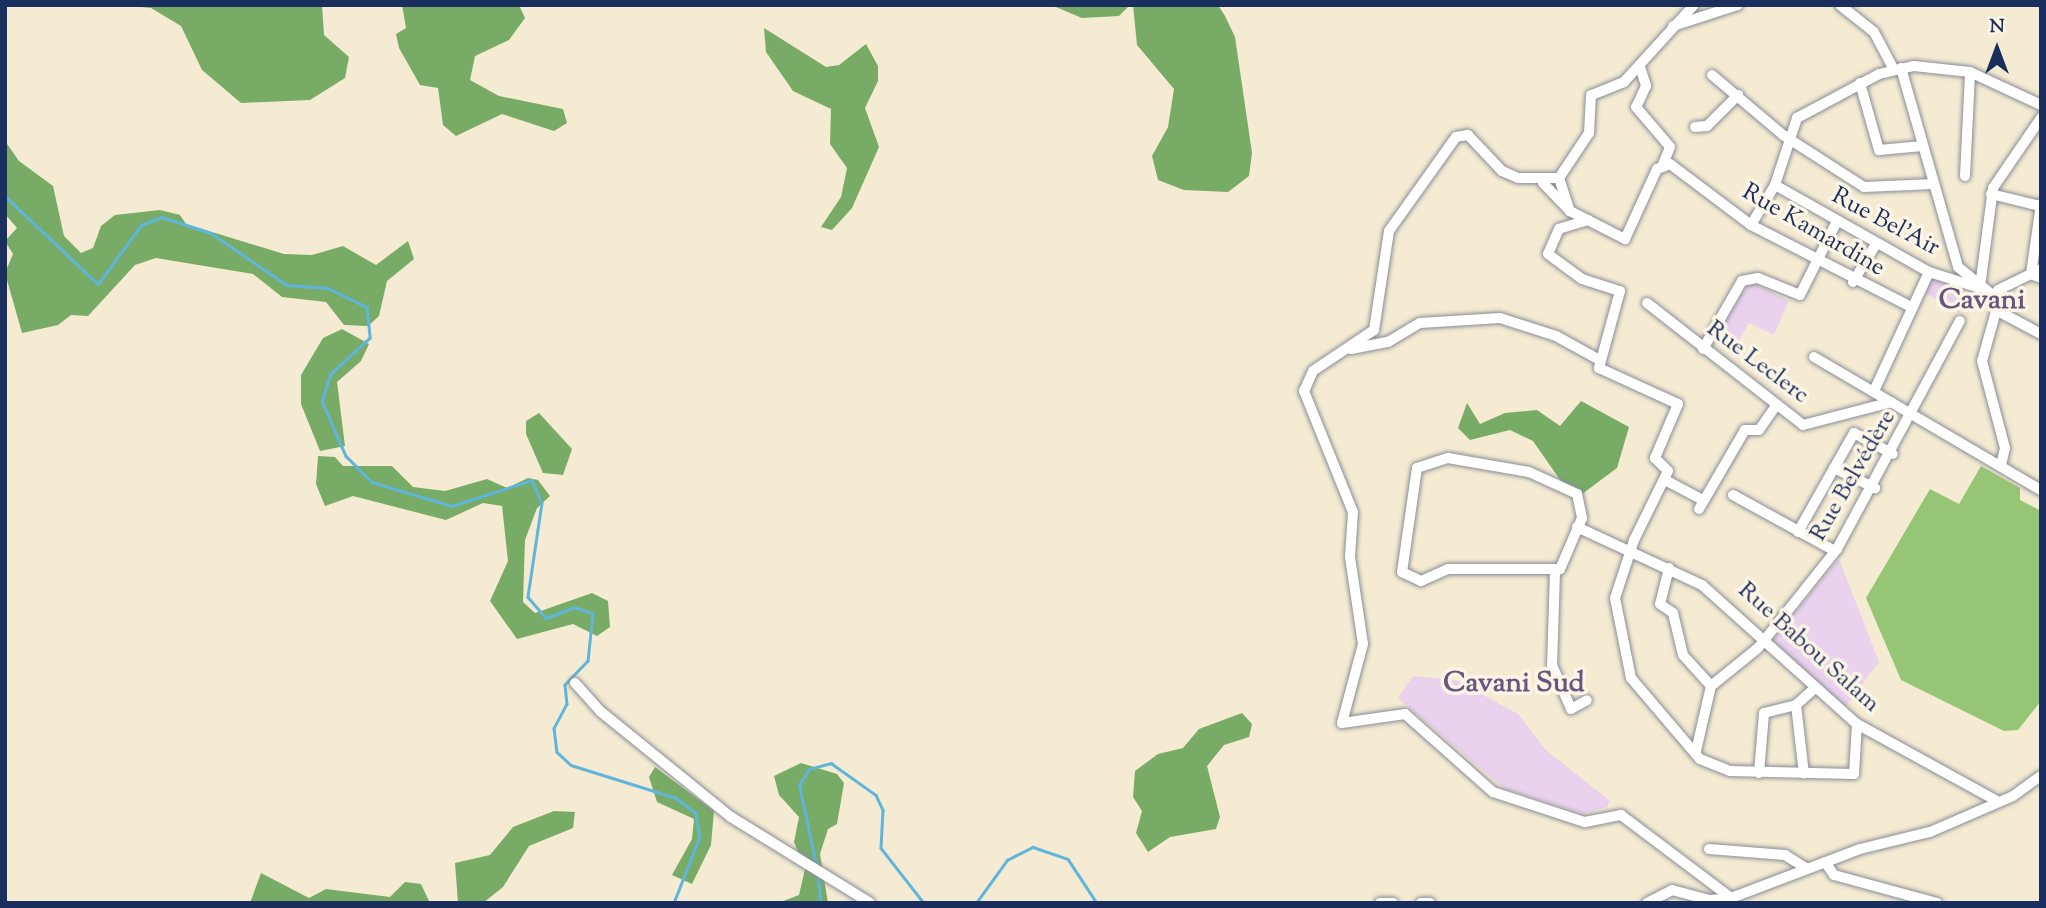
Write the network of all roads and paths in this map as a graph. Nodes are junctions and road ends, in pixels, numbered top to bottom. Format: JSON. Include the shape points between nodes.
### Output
{"nodes":[{"id":1,"x":1694,"y":5,"type":"edge"},
{"id":2,"x":1738,"y":5,"type":"edge"},
{"id":3,"x":1840,"y":5,"type":"edge"},
{"id":4,"x":1857,"y":5,"type":"edge"},
{"id":5,"x":1859,"y":21,"type":"junction"},
{"id":6,"x":1670,"y":27,"type":"junction"},
{"id":7,"x":1640,"y":67,"type":"junction"},
{"id":8,"x":1898,"y":69,"type":"junction"},
{"id":9,"x":1970,"y":72,"type":"junction"},
{"id":10,"x":1712,"y":75,"type":"dead end"},
{"id":11,"x":1860,"y":83,"type":"junction"},
{"id":12,"x":1738,"y":95,"type":"junction"},
{"id":13,"x":2041,"y":105,"type":"edge"},
{"id":14,"x":2041,"y":118,"type":"edge"},
{"id":15,"x":1695,"y":127,"type":"dead end"},
{"id":16,"x":1788,"y":137,"type":"junction"},
{"id":17,"x":1923,"y":146,"type":"junction"},
{"id":18,"x":1663,"y":164,"type":"junction"},
{"id":19,"x":1965,"y":176,"type":"dead end"},
{"id":20,"x":1559,"y":178,"type":"junction"},
{"id":21,"x":1543,"y":183,"type":"junction"},
{"id":22,"x":1775,"y":184,"type":"junction"},
{"id":23,"x":1934,"y":184,"type":"junction"},
{"id":24,"x":1991,"y":194,"type":"junction"},
{"id":25,"x":2040,"y":205,"type":"edge"},
{"id":26,"x":1570,"y":211,"type":"junction"},
{"id":27,"x":1588,"y":220,"type":"junction"},
{"id":28,"x":1836,"y":223,"type":"junction"},
{"id":29,"x":1751,"y":225,"type":"junction"},
{"id":30,"x":1876,"y":244,"type":"junction"},
{"id":31,"x":1815,"y":262,"type":"junction"},
{"id":32,"x":1928,"y":272,"type":"junction"},
{"id":33,"x":2037,"y":274,"type":"edge"},
{"id":34,"x":1853,"y":282,"type":"junction"},
{"id":35,"x":1980,"y":287,"type":"junction"},
{"id":36,"x":1998,"y":295,"type":"junction"},
{"id":37,"x":1647,"y":303,"type":"dead end"},
{"id":38,"x":1911,"y":307,"type":"junction"},
{"id":39,"x":1996,"y":310,"type":"junction"},
{"id":40,"x":1960,"y":321,"type":"dead end"},
{"id":41,"x":2041,"y":334,"type":"edge"},
{"id":42,"x":1350,"y":349,"type":"junction"},
{"id":43,"x":1703,"y":349,"type":"junction"},
{"id":44,"x":1814,"y":358,"type":"dead end"},
{"id":45,"x":1598,"y":359,"type":"junction"},
{"id":46,"x":1874,"y":391,"type":"junction"},
{"id":47,"x":1891,"y":402,"type":"junction"},
{"id":48,"x":1776,"y":406,"type":"junction"},
{"id":49,"x":1914,"y":416,"type":"junction"},
{"id":50,"x":1840,"y":418,"type":"junction"},
{"id":51,"x":1854,"y":433,"type":"junction"},
{"id":52,"x":1894,"y":454,"type":"junction"},
{"id":53,"x":2001,"y":466,"type":"junction"},
{"id":54,"x":1833,"y":468,"type":"junction"},
{"id":55,"x":1665,"y":481,"type":"junction"},
{"id":56,"x":1875,"y":488,"type":"junction"},
{"id":57,"x":2041,"y":490,"type":"edge"},
{"id":58,"x":1733,"y":495,"type":"dead end"},
{"id":59,"x":1577,"y":527,"type":"junction"},
{"id":60,"x":1798,"y":532,"type":"junction"},
{"id":61,"x":1835,"y":551,"type":"junction"},
{"id":62,"x":1629,"y":553,"type":"junction"},
{"id":63,"x":1669,"y":568,"type":"junction"},
{"id":64,"x":1555,"y":572,"type":"junction"},
{"id":65,"x":1765,"y":639,"type":"junction"},
{"id":66,"x":575,"y":682,"type":"dead end"},
{"id":67,"x":1711,"y":686,"type":"junction"},
{"id":68,"x":1814,"y":689,"type":"junction"},
{"id":69,"x":1587,"y":701,"type":"dead end"},
{"id":70,"x":1796,"y":705,"type":"junction"},
{"id":71,"x":1857,"y":724,"type":"junction"},
{"id":72,"x":1696,"y":751,"type":"junction"},
{"id":73,"x":1759,"y":773,"type":"junction"},
{"id":74,"x":1804,"y":775,"type":"junction"},
{"id":75,"x":2041,"y":776,"type":"edge"},
{"id":76,"x":1995,"y":800,"type":"junction"},
{"id":77,"x":1709,"y":849,"type":"dead end"},
{"id":78,"x":1825,"y":862,"type":"junction"},
{"id":79,"x":1806,"y":868,"type":"junction"},
{"id":80,"x":1724,"y":900,"type":"edge"},
{"id":81,"x":870,"y":903,"type":"edge"},
{"id":82,"x":1380,"y":903,"type":"edge"},
{"id":83,"x":1393,"y":903,"type":"edge"},
{"id":84,"x":1421,"y":903,"type":"edge"},
{"id":85,"x":1430,"y":903,"type":"edge"},
{"id":86,"x":1647,"y":903,"type":"edge"},
{"id":87,"x":1937,"y":903,"type":"edge"}],
"edges":[{"from":1,"to":6,"type":"street"},
{"from":2,"to":6,"type":"street"},
{"from":3,"to":5,"type":"street"},
{"from":4,"to":5,"type":"street"},
{"from":5,"to":8,"type":"street","via":[[1874,32]]},
{"from":6,"to":7,"type":"street"},
{"from":7,"to":18,"type":"street","via":[[1646,86],[1636,107],[1670,147]]},
{"from":7,"to":20,"type":"street","via":[[1611,89],[1591,95],[1589,132]]},
{"from":8,"to":9,"type":"street"},
{"from":8,"to":11,"type":"street"},
{"from":8,"to":17,"type":"street"},
{"from":9,"to":13,"type":"street","via":[[1990,76]]},
{"from":9,"to":19,"type":"street"},
{"from":10,"to":12,"type":"street"},
{"from":11,"to":16,"type":"street","via":[[1797,118]]},
{"from":11,"to":17,"type":"street","via":[[1879,150]]},
{"from":12,"to":15,"type":"street","via":[[1707,126]]},
{"from":12,"to":16,"type":"street"},
{"from":14,"to":24,"type":"street"},
{"from":16,"to":22,"type":"street"},
{"from":16,"to":23,"type":"street","via":[[1864,187]]},
{"from":17,"to":23,"type":"street"},
{"from":18,"to":27,"type":"street","via":[[1625,239]]},
{"from":18,"to":29,"type":"street","name":"Rue Kamardine"},
{"from":20,"to":21,"type":"street"},
{"from":20,"to":26,"type":"street"},
{"from":21,"to":26,"type":"street"},
{"from":21,"to":42,"type":"street","via":[[1502,171],[1468,135],[1456,136],[1395,219],[1379,322]]},
{"from":22,"to":28,"type":"street","name":"Rue Bel’Air"},
{"from":22,"to":29,"type":"street"},
{"from":23,"to":35,"type":"street","via":[[1958,267]]},
{"from":24,"to":25,"type":"street"},
{"from":24,"to":35,"type":"street"},
{"from":25,"to":33,"type":"street"},
{"from":26,"to":27,"type":"street"},
{"from":27,"to":45,"type":"street","via":[[1563,226],[1548,254],[1583,279],[1620,291]]},
{"from":28,"to":30,"type":"street","name":"Rue Bel’Air"},
{"from":28,"to":31,"type":"street"},
{"from":29,"to":31,"type":"street","name":"Rue Kamardine"},
{"from":30,"to":32,"type":"street","name":"Rue Bel’Air"},
{"from":30,"to":34,"type":"street"},
{"from":31,"to":34,"type":"street","name":"Rue Kamardine"},
{"from":31,"to":43,"type":"street","via":[[1794,298],[1758,278],[1742,281]]},
{"from":32,"to":35,"type":"street","name":"Rue Bel’Air"},
{"from":32,"to":38,"type":"street"},
{"from":33,"to":36,"type":"street"},
{"from":34,"to":38,"type":"street","name":"Rue Kamardine"},
{"from":35,"to":36,"type":"street","name":"Rue Bel’Air"},
{"from":36,"to":39,"type":"street"},
{"from":37,"to":43,"type":"street","name":"Rue Leclerc"},
{"from":38,"to":46,"type":"street"},
{"from":39,"to":41,"type":"street"},
{"from":39,"to":53,"type":"street","via":[[1982,361],[2006,448]]},
{"from":40,"to":49,"type":"street","name":"Rue Belvédère"},
{"from":42,"to":45,"type":"street","via":[[1388,342],[1431,321],[1500,318]]},
{"from":42,"to":80,"type":"street","via":[[1312,371],[1304,391],[1350,499],[1349,557],[1363,644],[1342,723],[1405,714],[1493,792],[1585,822],[1621,815]]},
{"from":43,"to":48,"type":"street","name":"Rue Leclerc"},
{"from":44,"to":46,"type":"street"},
{"from":45,"to":55,"type":"street","via":[[1603,372],[1678,404],[1655,457],[1668,470]]},
{"from":46,"to":47,"type":"street"},
{"from":47,"to":49,"type":"street"},
{"from":47,"to":50,"type":"street","name":"Rue Leclerc"},
{"from":48,"to":50,"type":"street","name":"Rue Leclerc","via":[[1808,426]]},
{"from":48,"to":55,"type":"street","via":[[1759,430],[1745,430],[1701,504]]},
{"from":49,"to":52,"type":"street","name":"Rue Belvédère"},
{"from":49,"to":53,"type":"street"},
{"from":50,"to":51,"type":"street"},
{"from":51,"to":52,"type":"street"},
{"from":51,"to":54,"type":"street"},
{"from":52,"to":56,"type":"street","name":"Rue Belvédère"},
{"from":53,"to":57,"type":"street"},
{"from":54,"to":56,"type":"street"},
{"from":54,"to":60,"type":"street"},
{"from":55,"to":62,"type":"street"},
{"from":56,"to":61,"type":"street","name":"Rue Belvédère"},
{"from":58,"to":60,"type":"street"},
{"from":59,"to":62,"type":"street","name":"Rue Babou Salam"},
{"from":59,"to":64,"type":"street"},
{"from":59,"to":64,"type":"street","via":[[1583,510],[1577,494],[1554,481],[1448,458],[1417,468],[1402,572],[1421,581],[1448,569]]},
{"from":60,"to":61,"type":"street"},
{"from":61,"to":65,"type":"street","name":"Rue Belvédère"},
{"from":62,"to":63,"type":"street","name":"Rue Babou Salam"},
{"from":62,"to":72,"type":"street","via":[[1615,598],[1625,665]]},
{"from":63,"to":65,"type":"street","name":"Rue Babou Salam","via":[[1719,597]]},
{"from":63,"to":67,"type":"street","via":[[1660,604],[1673,613],[1683,655]]},
{"from":64,"to":69,"type":"street","via":[[1552,665],[1571,709]]},
{"from":65,"to":67,"type":"street","name":"Rue Belvédère"},
{"from":65,"to":68,"type":"street","name":"Rue Babou Salam"},
{"from":66,"to":81,"type":"street","via":[[600,711],[731,817],[800,855]]},
{"from":67,"to":72,"type":"street"},
{"from":68,"to":70,"type":"street"},
{"from":68,"to":71,"type":"street","name":"Rue Babou Salam"},
{"from":70,"to":73,"type":"street","via":[[1764,713]]},
{"from":70,"to":74,"type":"street"},
{"from":71,"to":74,"type":"street","via":[[1854,774]]},
{"from":71,"to":76,"type":"street","name":"Rue Babou Salam"},
{"from":72,"to":73,"type":"street","via":[[1710,766]]},
{"from":73,"to":74,"type":"street"},
{"from":75,"to":76,"type":"street","via":[[2013,796]]},
{"from":76,"to":78,"type":"street","via":[[1930,832]]},
{"from":77,"to":79,"type":"street","via":[[1785,855]]},
{"from":78,"to":79,"type":"street"},
{"from":78,"to":87,"type":"street","via":[[1834,875]]},
{"from":79,"to":80,"type":"street"},
{"from":80,"to":86,"type":"street","via":[[1672,890]]},
{"from":82,"to":83,"type":"street"},
{"from":84,"to":85,"type":"street"}]}
